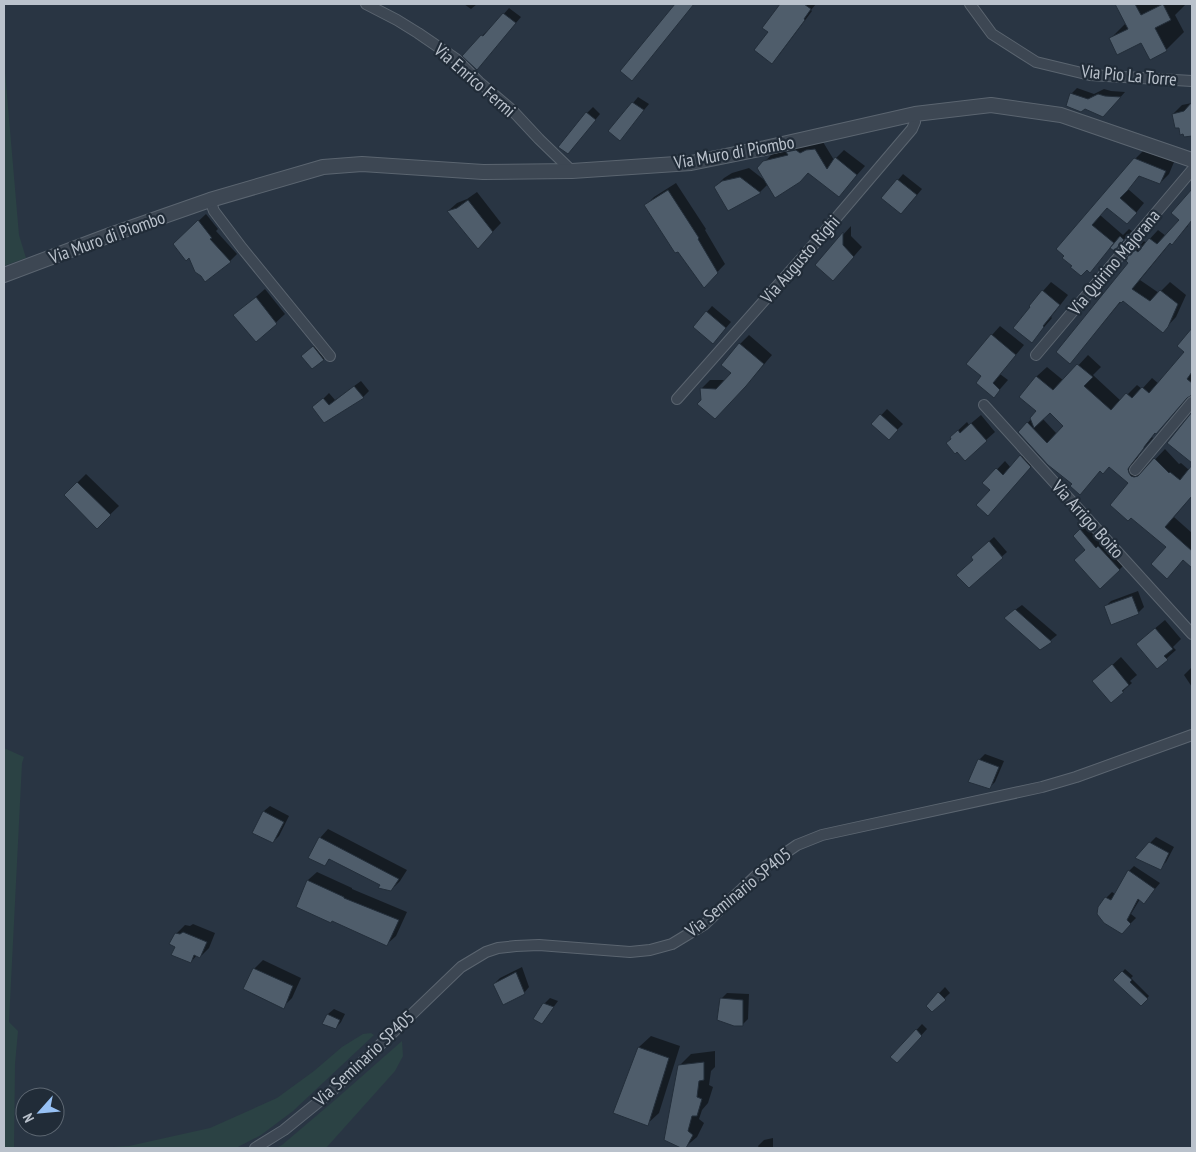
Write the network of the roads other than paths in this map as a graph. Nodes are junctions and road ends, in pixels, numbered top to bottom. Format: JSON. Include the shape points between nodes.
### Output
{"nodes":[{"id":1,"x":366,"y":4,"type":"edge"},
{"id":2,"x":970,"y":4,"type":"edge"},
{"id":3,"x":1192,"y":81,"type":"edge"},
{"id":4,"x":911,"y":115,"type":"junction"},
{"id":5,"x":1192,"y":160,"type":"edge"},
{"id":6,"x":1192,"y":170,"type":"edge"},
{"id":7,"x":572,"y":171,"type":"junction"},
{"id":8,"x":210,"y":200,"type":"junction"},
{"id":9,"x":4,"y":275,"type":"edge"},
{"id":10,"x":1036,"y":355,"type":"dead end"},
{"id":11,"x":330,"y":356,"type":"dead end"},
{"id":12,"x":677,"y":399,"type":"dead end"},
{"id":13,"x":1192,"y":402,"type":"edge"},
{"id":14,"x":984,"y":405,"type":"dead end"},
{"id":15,"x":1136,"y":470,"type":"dead end"},
{"id":16,"x":1192,"y":634,"type":"edge"},
{"id":17,"x":1192,"y":735,"type":"edge"},
{"id":18,"x":255,"y":1148,"type":"edge"}],
"edges":[{"from":1,"to":7,"type":"street","name":"Via Enrico Fermi","via":[[456,59]]},
{"from":2,"to":3,"type":"street","name":"Via Pio La Torre","via":[[992,34],[1036,62],[1090,75]]},
{"from":4,"to":5,"type":"street","name":"Via Muro di Piombo","via":[[991,105],[1061,115]]},
{"from":4,"to":7,"type":"street","name":"Via Muro di Piombo","via":[[692,163]]},
{"from":4,"to":12,"type":"street","name":"Via Augusto Righi","via":[[915,122],[912,129]]},
{"from":6,"to":10,"type":"street","name":"Via Quirino Majorana"},
{"from":7,"to":8,"type":"street","name":"Via Muro di Piombo","via":[[483,172],[362,164],[324,167]]},
{"from":8,"to":9,"type":"street","name":"Via Muro di Piombo"},
{"from":8,"to":11,"type":"street","via":[[214,211],[242,248]]},
{"from":13,"to":15,"type":"street"},
{"from":14,"to":16,"type":"street","name":"Via Arrigo Boito"},
{"from":17,"to":18,"type":"street","name":"Via Seminario SP405","via":[[1042,787],[822,835],[797,844],[765,867],[705,924],[672,944],[630,952],[539,945],[486,952],[461,967],[318,1102],[284,1130]]}]}
